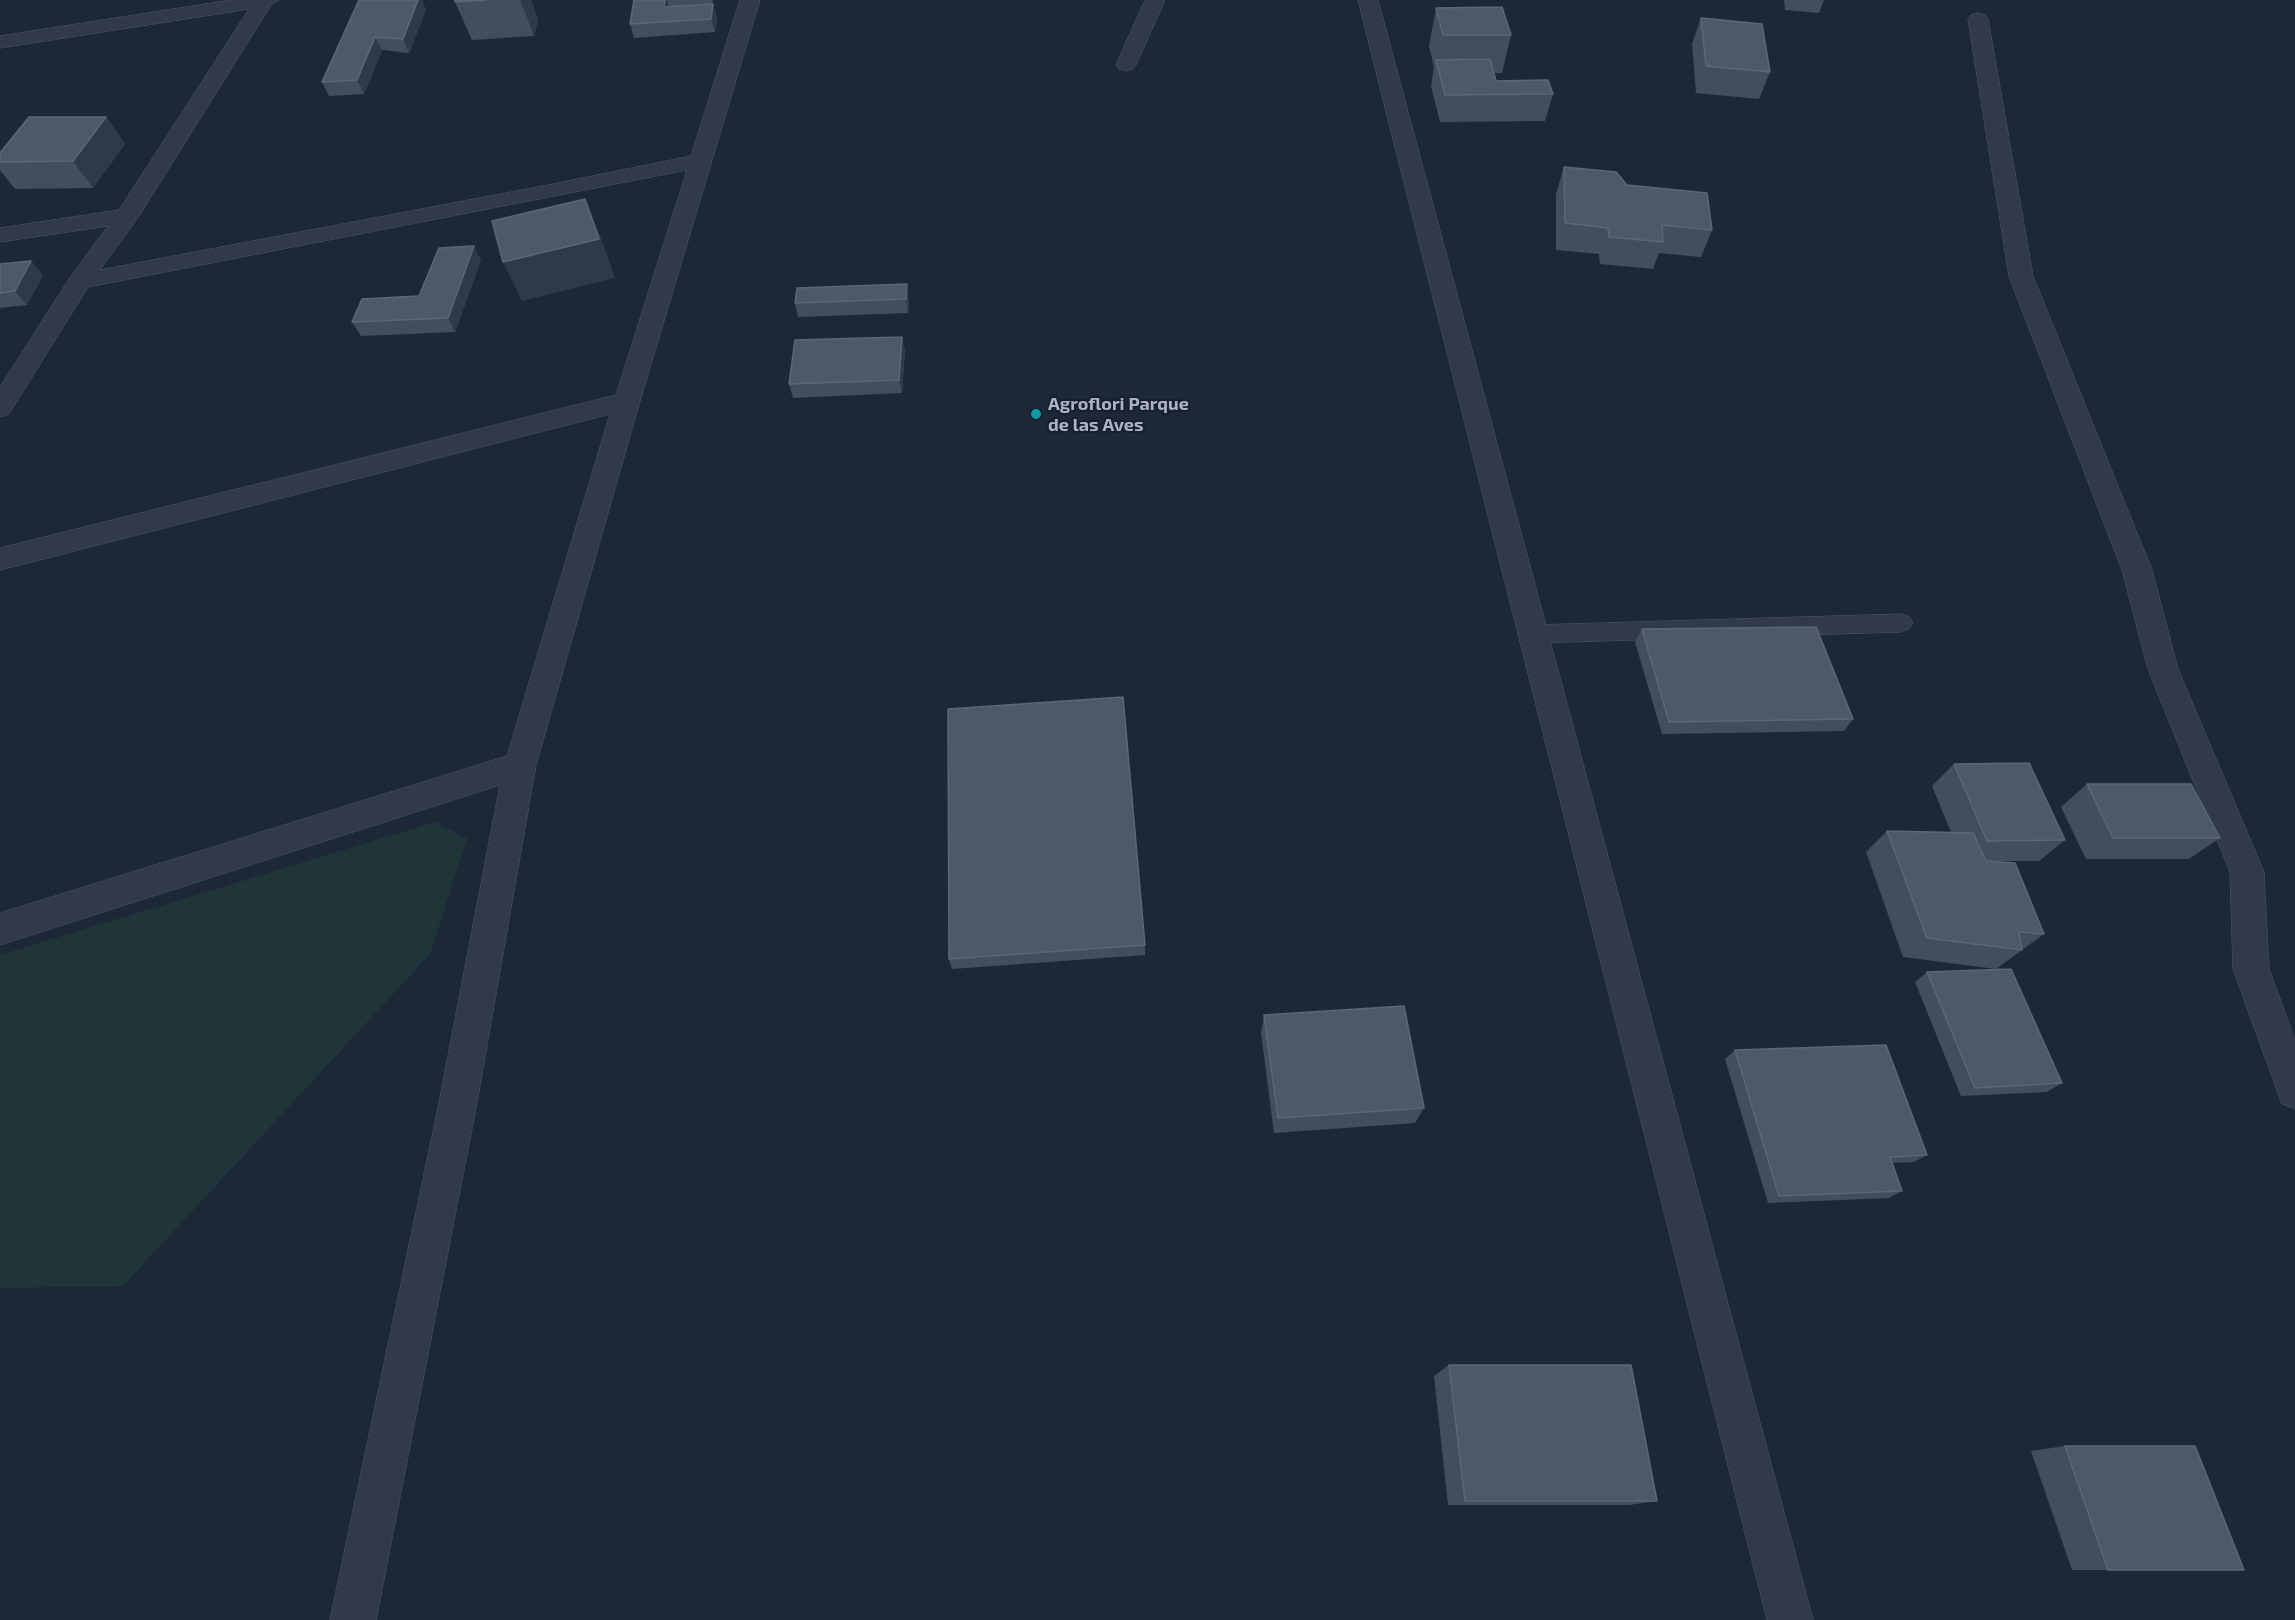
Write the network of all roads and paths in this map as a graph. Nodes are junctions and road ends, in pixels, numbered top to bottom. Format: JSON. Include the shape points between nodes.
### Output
{"nodes":[{"id":1,"x":267,"y":0,"type":"edge"},
{"id":2,"x":750,"y":0,"type":"edge"},
{"id":3,"x":1155,"y":0,"type":"edge"},
{"id":4,"x":1368,"y":0,"type":"edge"},
{"id":5,"x":102,"y":8,"type":"dead end"},
{"id":6,"x":1978,"y":19,"type":"dead end"},
{"id":7,"x":74,"y":30,"type":"junction"},
{"id":8,"x":0,"y":42,"type":"edge"},
{"id":9,"x":1126,"y":65,"type":"dead end"},
{"id":10,"x":702,"y":160,"type":"junction"},
{"id":11,"x":127,"y":216,"type":"junction"},
{"id":12,"x":0,"y":235,"type":"edge"},
{"id":13,"x":80,"y":281,"type":"junction"},
{"id":14,"x":627,"y":401,"type":"junction"},
{"id":15,"x":1,"y":406,"type":"edge"},
{"id":16,"x":0,"y":559,"type":"edge"},
{"id":17,"x":1901,"y":623,"type":"dead end"},
{"id":18,"x":1534,"y":634,"type":"junction"},
{"id":19,"x":520,"y":765,"type":"junction"},
{"id":20,"x":0,"y":929,"type":"edge"},
{"id":21,"x":2295,"y":1091,"type":"edge"},
{"id":22,"x":353,"y":1620,"type":"edge"},
{"id":23,"x":1790,"y":1620,"type":"edge"}],
"edges":[{"from":1,"to":7,"type":"street"},
{"from":1,"to":11,"type":"street"},
{"from":2,"to":10,"type":"street"},
{"from":3,"to":9,"type":"street"},
{"from":4,"to":18,"type":"street"},
{"from":5,"to":7,"type":"street"},
{"from":6,"to":21,"type":"street","via":[[2021,276],[2137,570],[2163,669],[2247,872],[2251,969]]},
{"from":7,"to":8,"type":"street"},
{"from":10,"to":13,"type":"street"},
{"from":10,"to":14,"type":"street"},
{"from":11,"to":12,"type":"street"},
{"from":11,"to":13,"type":"street"},
{"from":13,"to":15,"type":"street"},
{"from":14,"to":16,"type":"street"},
{"from":14,"to":19,"type":"street"},
{"from":17,"to":18,"type":"lane"},
{"from":18,"to":23,"type":"street"},
{"from":19,"to":20,"type":"street"},
{"from":19,"to":22,"type":"street","via":[[459,1096]]}]}
